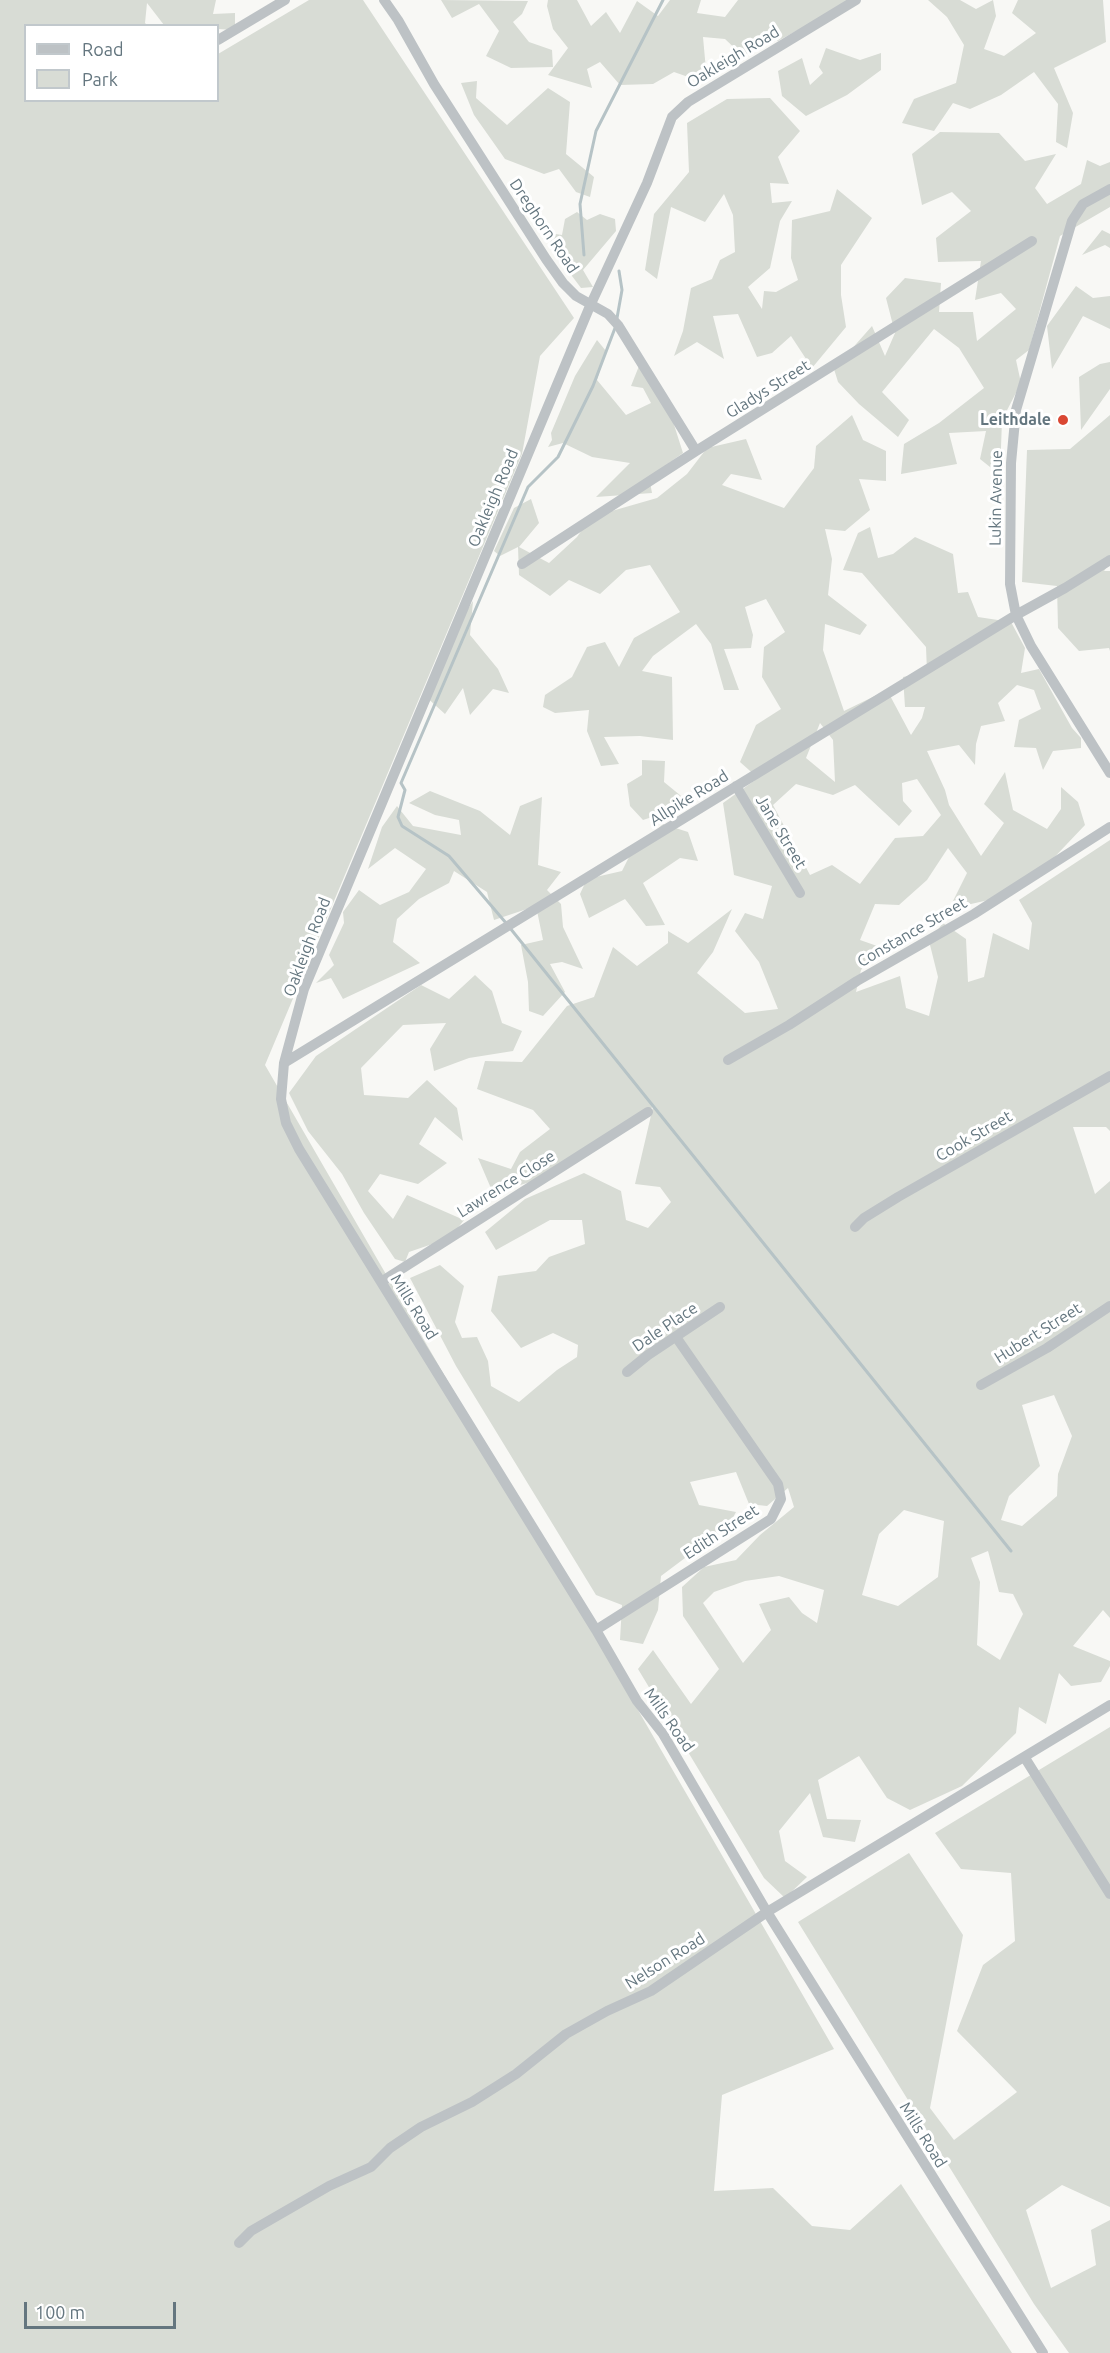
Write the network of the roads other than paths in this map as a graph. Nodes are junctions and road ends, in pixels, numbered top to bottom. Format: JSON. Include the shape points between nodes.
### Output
{"nodes":[{"id":1,"x":285,"y":0,"type":"edge"},
{"id":2,"x":384,"y":0,"type":"edge"},
{"id":3,"x":856,"y":0,"type":"edge"},
{"id":4,"x":219,"y":39,"type":"edge"},
{"id":5,"x":1110,"y":189,"type":"edge"},
{"id":6,"x":1032,"y":242,"type":"dead end"},
{"id":7,"x":590,"y":306,"type":"junction"},
{"id":8,"x":696,"y":451,"type":"junction"},
{"id":9,"x":1110,"y":560,"type":"edge"},
{"id":10,"x":522,"y":564,"type":"dead end"},
{"id":11,"x":1016,"y":615,"type":"junction"},
{"id":12,"x":1110,"y":773,"type":"edge"},
{"id":13,"x":736,"y":786,"type":"junction"},
{"id":14,"x":1110,"y":827,"type":"edge"},
{"id":15,"x":800,"y":893,"type":"dead end"},
{"id":16,"x":728,"y":1060,"type":"dead end"},
{"id":17,"x":284,"y":1063,"type":"junction"},
{"id":18,"x":1110,"y":1076,"type":"edge"},
{"id":19,"x":281,"y":1099,"type":"joint"},
{"id":20,"x":648,"y":1112,"type":"dead end"},
{"id":21,"x":855,"y":1227,"type":"dead end"},
{"id":22,"x":381,"y":1282,"type":"junction"},
{"id":23,"x":1110,"y":1306,"type":"edge"},
{"id":24,"x":720,"y":1307,"type":"dead end"},
{"id":25,"x":676,"y":1337,"type":"junction"},
{"id":26,"x":627,"y":1372,"type":"dead end"},
{"id":27,"x":981,"y":1385,"type":"dead end"},
{"id":28,"x":596,"y":1630,"type":"junction"},
{"id":29,"x":1110,"y":1705,"type":"edge"},
{"id":30,"x":1026,"y":1758,"type":"junction"},
{"id":31,"x":1110,"y":1894,"type":"edge"},
{"id":32,"x":767,"y":1912,"type":"junction"},
{"id":33,"x":239,"y":2243,"type":"dead end"},
{"id":34,"x":1043,"y":2353,"type":"edge"}],
"edges":[{"from":1,"to":4,"type":"street"},
{"from":2,"to":7,"type":"street","name":"Dreghorn Road","via":[[546,258],[563,283]]},
{"from":3,"to":7,"type":"street","name":"Oakleigh Road","via":[[688,102],[672,117],[647,183]]},
{"from":5,"to":11,"type":"street","name":"Lukin Avenue","via":[[1083,204],[1072,221],[1016,410],[1011,463],[1010,584]]},
{"from":6,"to":8,"type":"street","name":"Gladys Street"},
{"from":7,"to":8,"type":"street","name":"Dreghorn Road","via":[[608,314],[618,325]]},
{"from":7,"to":17,"type":"street","name":"Oakleigh Road","via":[[304,989]]},
{"from":8,"to":10,"type":"street","name":"Gladys Street"},
{"from":9,"to":11,"type":"street","name":"Allpike Road"},
{"from":11,"to":12,"type":"street","name":"Lukin Avenue"},
{"from":11,"to":13,"type":"street","name":"Allpike Road"},
{"from":13,"to":15,"type":"street","name":"Jane Street"},
{"from":13,"to":17,"type":"street","name":"Allpike Road"},
{"from":14,"to":16,"type":"street","name":"Constance Street","via":[[974,914]]},
{"from":17,"to":19,"type":"street","name":"Oakleigh Road"},
{"from":18,"to":21,"type":"street","name":"Cook Street","via":[[898,1197]]},
{"from":19,"to":22,"type":"street","name":"Mills Road","via":[[298,1149]]},
{"from":20,"to":22,"type":"street","name":"Lawrence Close"},
{"from":22,"to":28,"type":"street","name":"Mills Road"},
{"from":23,"to":27,"type":"street","name":"Hubert Street"},
{"from":24,"to":25,"type":"street","name":"Dale Place"},
{"from":25,"to":26,"type":"street","name":"Dale Place"},
{"from":25,"to":28,"type":"street","name":"Edith Street","via":[[778,1484],[781,1499],[771,1519]]},
{"from":28,"to":32,"type":"street","name":"Mills Road","via":[[637,1701],[669,1743]]},
{"from":29,"to":30,"type":"street","name":"Nelson Road"},
{"from":30,"to":31,"type":"street"},
{"from":30,"to":32,"type":"street","name":"Nelson Road"},
{"from":32,"to":33,"type":"street","name":"Nelson Road","via":[[651,1991],[566,2034],[516,2074],[472,2102],[421,2127],[371,2167],[250,2231]]},
{"from":32,"to":34,"type":"street","name":"Mills Road"}]}
